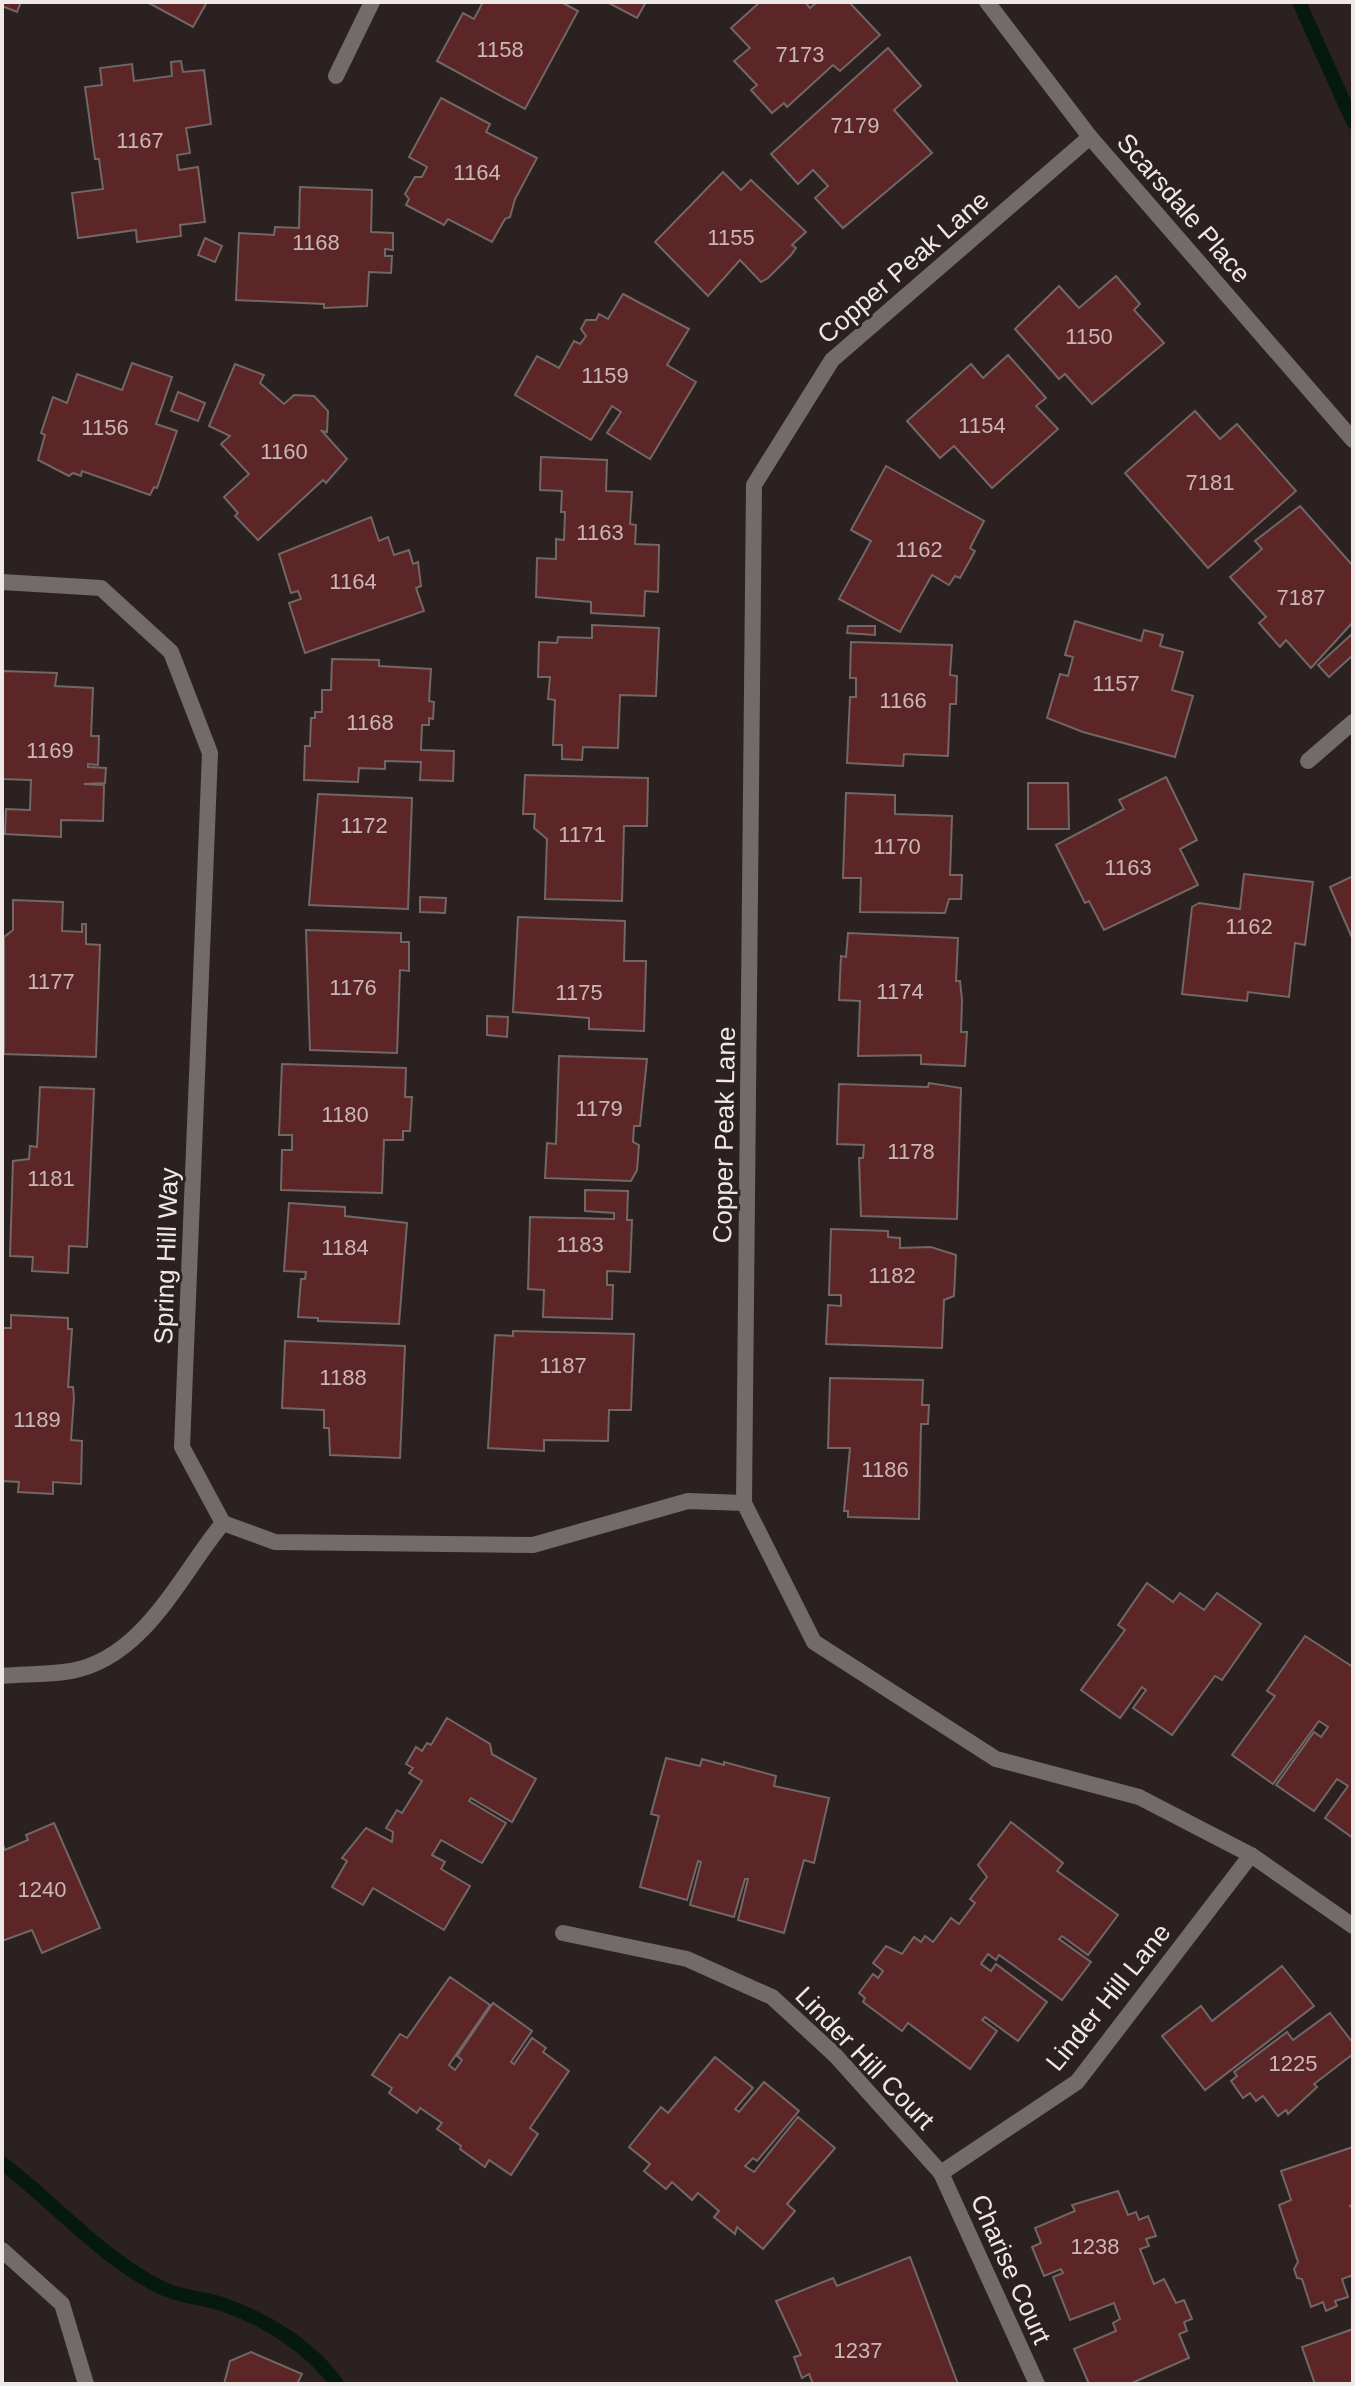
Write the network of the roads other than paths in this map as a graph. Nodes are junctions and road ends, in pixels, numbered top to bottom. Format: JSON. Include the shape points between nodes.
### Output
{"nodes":[{"id":1,"x":372,"y":2,"type":"edge"},
{"id":2,"x":987,"y":2,"type":"edge"},
{"id":3,"x":336,"y":76,"type":"dead end"},
{"id":4,"x":1090,"y":137,"type":"junction"},
{"id":5,"x":1353,"y":440,"type":"edge"},
{"id":6,"x":2,"y":582,"type":"edge"},
{"id":7,"x":1353,"y":722,"type":"edge"},
{"id":8,"x":1308,"y":761,"type":"dead end"},
{"id":9,"x":744,"y":1503,"type":"junction"},
{"id":10,"x":223,"y":1523,"type":"junction"},
{"id":11,"x":2,"y":1676,"type":"edge"},
{"id":12,"x":1251,"y":1855,"type":"junction"},
{"id":13,"x":1353,"y":1926,"type":"edge"},
{"id":14,"x":563,"y":1933,"type":"dead end"},
{"id":15,"x":941,"y":2173,"type":"junction"},
{"id":16,"x":2,"y":2250,"type":"edge"},
{"id":17,"x":86,"y":2384,"type":"edge"},
{"id":18,"x":1037,"y":2384,"type":"edge"}],
"edges":[{"from":1,"to":3,"type":"street"},
{"from":2,"to":4,"type":"street","name":"Scarsdale Place"},
{"from":4,"to":5,"type":"street","name":"Scarsdale Place"},
{"from":4,"to":9,"type":"street","name":"Copper Peak Lane","via":[[832,360],[754,485]]},
{"from":6,"to":10,"type":"street","name":"Spring Hill Way","via":[[101,588],[171,652],[210,753],[182,1447]]},
{"from":7,"to":8,"type":"street"},
{"from":9,"to":10,"type":"street","via":[[688,1501],[533,1545],[275,1542]]},
{"from":9,"to":12,"type":"street","name":"Copper Peak Lane","via":[[814,1642],[996,1759],[1139,1797]]},
{"from":10,"to":11,"type":"street","via":[[159,1613],[126,1646],[73,1671]]},
{"from":12,"to":13,"type":"street","name":"Copper Peak Lane"},
{"from":12,"to":15,"type":"street","name":"Linder Hill Lane","via":[[1077,2082]]},
{"from":14,"to":15,"type":"street","name":"Linder Hill Court","via":[[687,1959],[772,1997],[835,2055]]},
{"from":15,"to":18,"type":"street","name":"Charise Court"},
{"from":16,"to":17,"type":"street","via":[[62,2304]]}]}
